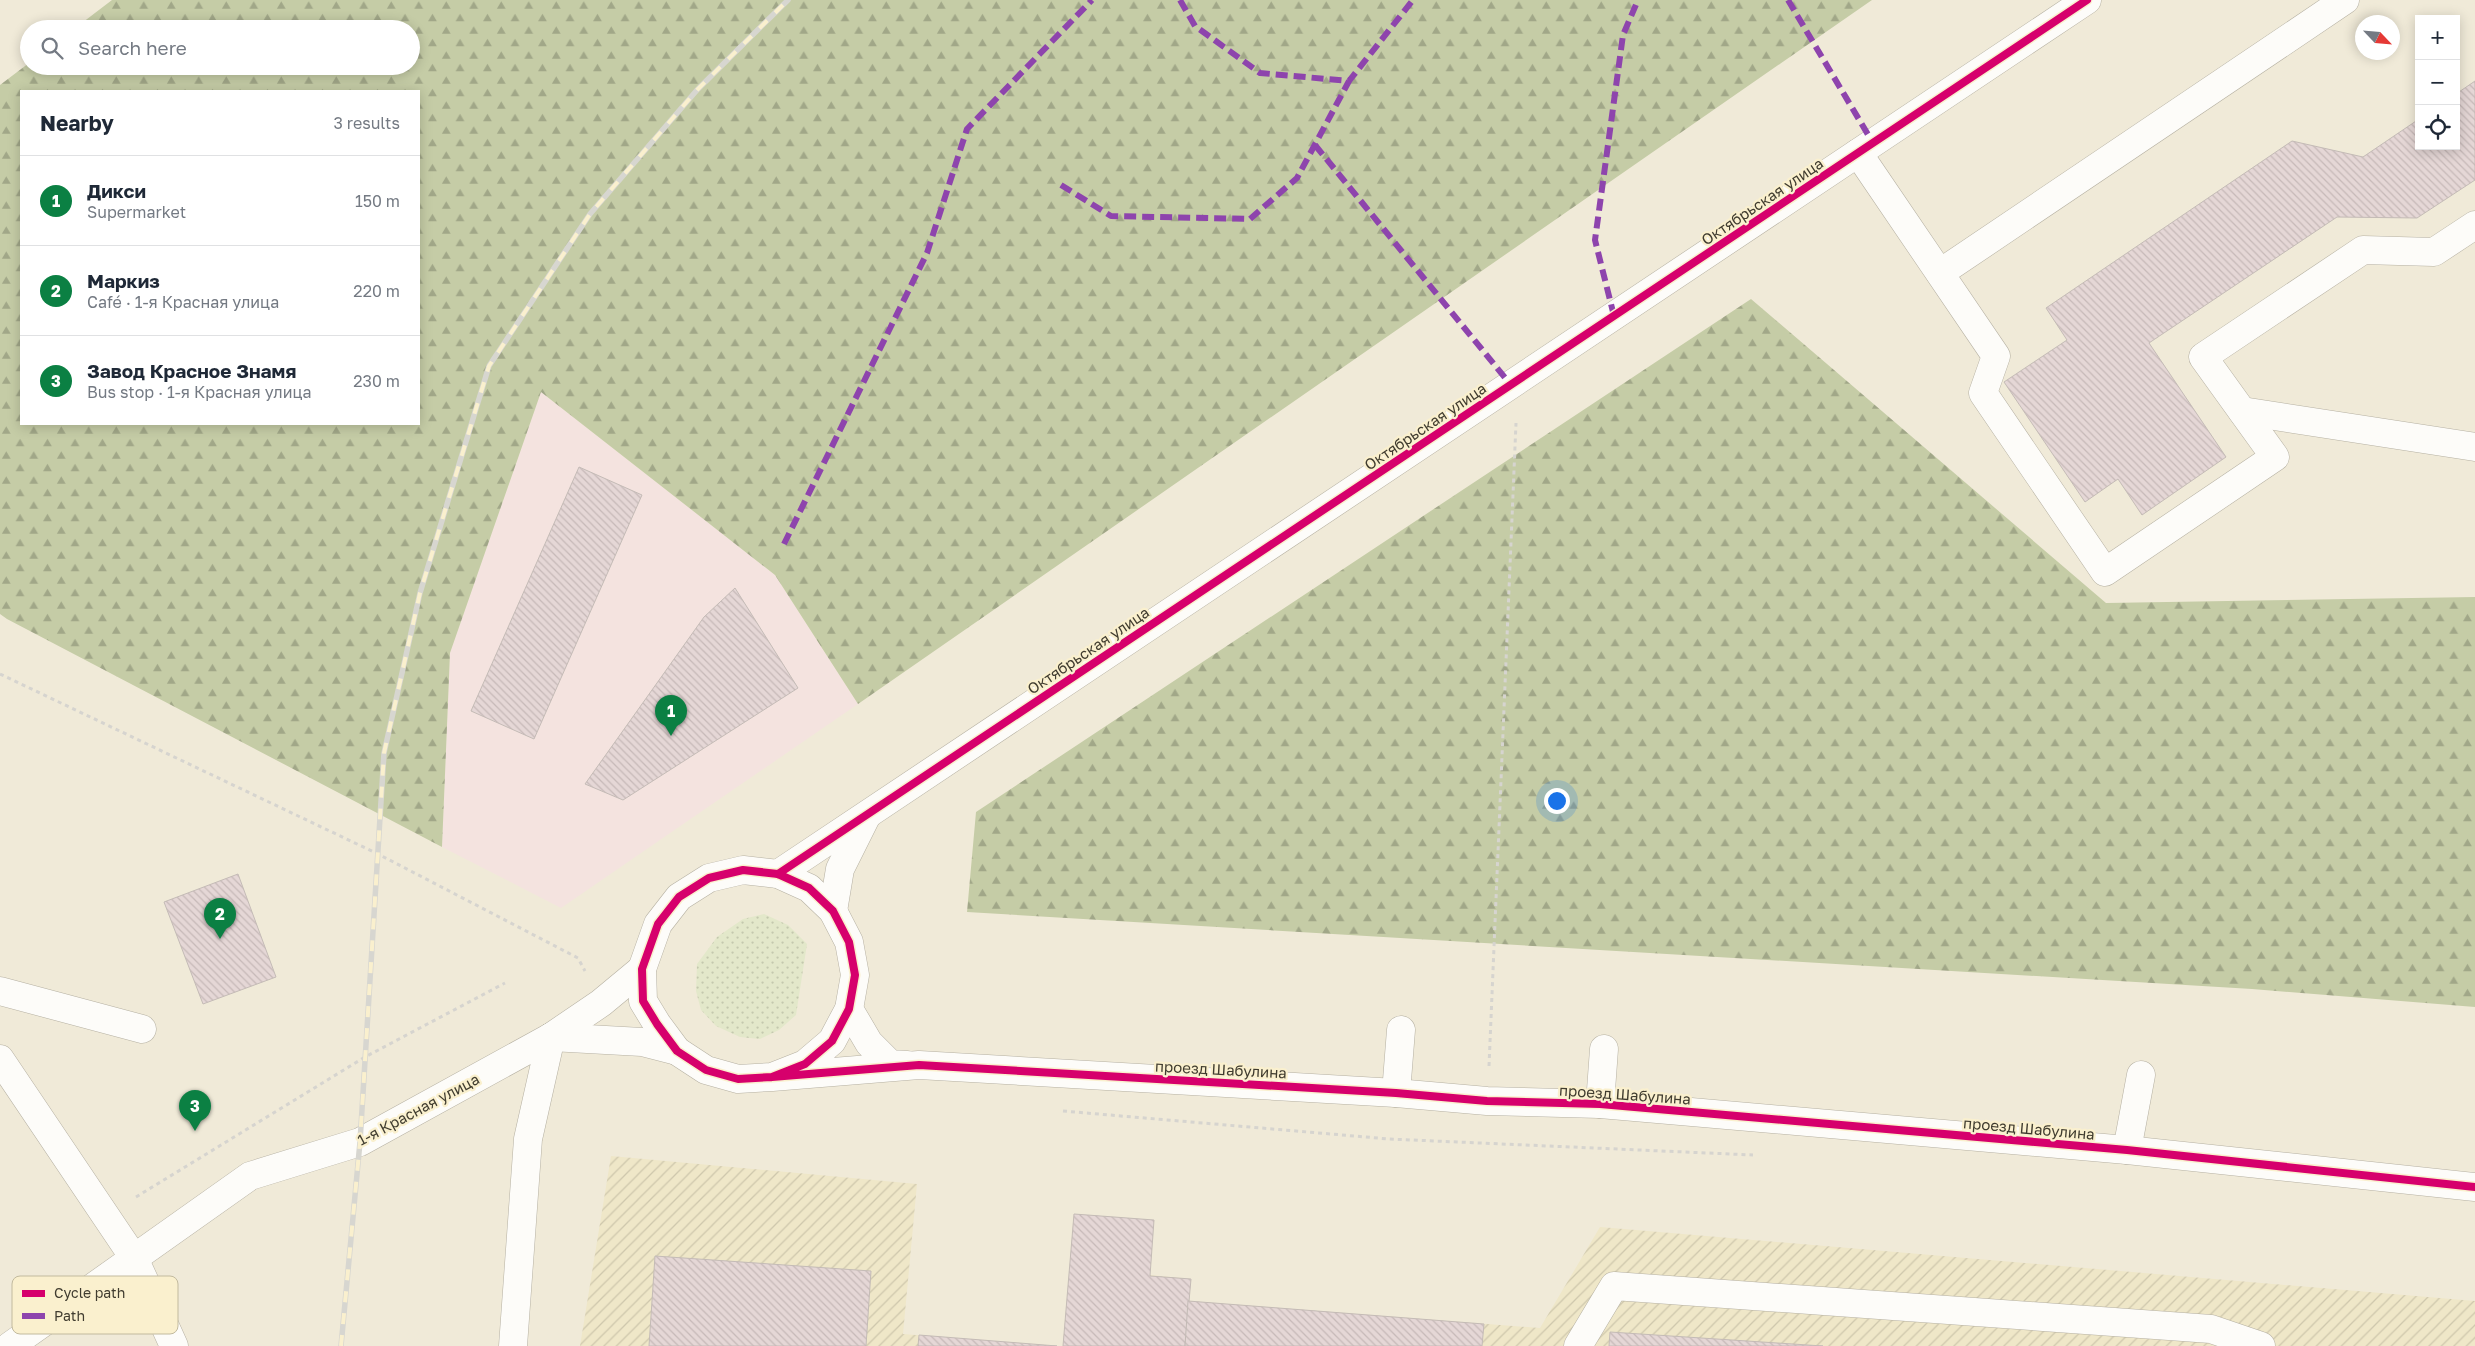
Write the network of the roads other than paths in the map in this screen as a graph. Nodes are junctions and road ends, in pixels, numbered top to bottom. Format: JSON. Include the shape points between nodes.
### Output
{"nodes":[{"id":1,"x":2087,"y":0,"type":"edge"},
{"id":2,"x":2345,"y":0,"type":"edge"},
{"id":3,"x":1858,"y":153,"type":"junction"},
{"id":4,"x":2475,"y":225,"type":"edge"},
{"id":5,"x":1940,"y":273,"type":"junction"},
{"id":6,"x":2242,"y":411,"type":"junction"},
{"id":7,"x":2475,"y":447,"type":"edge"},
{"id":8,"x":868,"y":814,"type":"junction"},
{"id":9,"x":778,"y":874,"type":"junction"},
{"id":10,"x":833,"y":911,"type":"junction"},
{"id":11,"x":642,"y":969,"type":"junction"},
{"id":12,"x":0,"y":991,"type":"edge"},
{"id":13,"x":849,"y":1009,"type":"junction"},
{"id":14,"x":142,"y":1029,"type":"dead end"},
{"id":15,"x":1401,"y":1030,"type":"dead end"},
{"id":16,"x":551,"y":1037,"type":"junction"},
{"id":17,"x":1604,"y":1048,"type":"dead end"},
{"id":18,"x":677,"y":1051,"type":"junction"},
{"id":19,"x":0,"y":1059,"type":"edge"},
{"id":20,"x":919,"y":1065,"type":"junction"},
{"id":21,"x":2141,"y":1075,"type":"dead end"},
{"id":22,"x":772,"y":1078,"type":"junction"},
{"id":23,"x":1396,"y":1093,"type":"junction"},
{"id":24,"x":1600,"y":1104,"type":"junction"},
{"id":25,"x":2127,"y":1150,"type":"junction"},
{"id":26,"x":2475,"y":1187,"type":"edge"},
{"id":27,"x":134,"y":1258,"type":"junction"},
{"id":28,"x":109,"y":1276,"type":"edge"},
{"id":29,"x":142,"y":1276,"type":"edge"},
{"id":30,"x":27,"y":1334,"type":"edge"},
{"id":31,"x":169,"y":1334,"type":"edge"},
{"id":32,"x":10,"y":1346,"type":"edge"},
{"id":33,"x":174,"y":1346,"type":"edge"},
{"id":34,"x":513,"y":1346,"type":"edge"},
{"id":35,"x":1578,"y":1346,"type":"edge"},
{"id":36,"x":2261,"y":1346,"type":"edge"}],
"edges":[{"from":1,"to":3,"type":"street","name":"Октябрьская улица"},
{"from":2,"to":5,"type":"street"},
{"from":3,"to":5,"type":"street"},
{"from":3,"to":8,"type":"street","name":"Октябрьская улица"},
{"from":4,"to":6,"type":"street","via":[[2434,252],[2363,250],[2204,357]]},
{"from":5,"to":6,"type":"street","via":[[1996,356],[1983,393],[2105,572],[2275,457]]},
{"from":6,"to":7,"type":"street"},
{"from":8,"to":9,"type":"street","name":"Октябрьская улица"},
{"from":8,"to":10,"type":"street","name":"Октябрьская улица","via":[[840,869]]},
{"from":9,"to":10,"type":"street","name":"проезд Шабулина","via":[[809,888]]},
{"from":9,"to":11,"type":"street","name":"проезд Шабулина","via":[[743,870],[709,878],[679,897],[658,924]]},
{"from":10,"to":13,"type":"street","name":"проезд Шабулина","via":[[849,942],[855,975]]},
{"from":11,"to":16,"type":"street","name":"1-я Красная улица","via":[[602,1003]]},
{"from":11,"to":18,"type":"street","name":"проезд Шабулина","via":[[643,1001]]},
{"from":12,"to":14,"type":"street"},
{"from":13,"to":20,"type":"street","via":[[869,1043],[890,1064]]},
{"from":13,"to":22,"type":"street","name":"проезд Шабулина","via":[[832,1041],[805,1064]]},
{"from":15,"to":23,"type":"street"},
{"from":16,"to":18,"type":"street","name":"проезд Шабулина","via":[[642,1042]]},
{"from":16,"to":27,"type":"street","name":"1-я Красная улица","via":[[360,1142],[250,1176]]},
{"from":16,"to":34,"type":"street","via":[[528,1139]]},
{"from":17,"to":24,"type":"street"},
{"from":18,"to":22,"type":"street","name":"проезд Шабулина","via":[[714,1073],[738,1079]]},
{"from":19,"to":27,"type":"street"},
{"from":20,"to":22,"type":"street","name":"проезд Шабулина"},
{"from":20,"to":23,"type":"street","name":"проезд Шабулина"},
{"from":21,"to":25,"type":"street"},
{"from":23,"to":24,"type":"street","name":"проезд Шабулина","via":[[1487,1101]]},
{"from":24,"to":25,"type":"street","name":"проезд Шабулина"},
{"from":25,"to":26,"type":"street","name":"проезд Шабулина"},
{"from":27,"to":28,"type":"street","name":"1-я Красная улица"},
{"from":27,"to":29,"type":"street"},
{"from":30,"to":32,"type":"street","name":"1-я Красная улица"},
{"from":31,"to":33,"type":"street"},
{"from":35,"to":36,"type":"street","via":[[1614,1286],[2211,1330]]}]}
